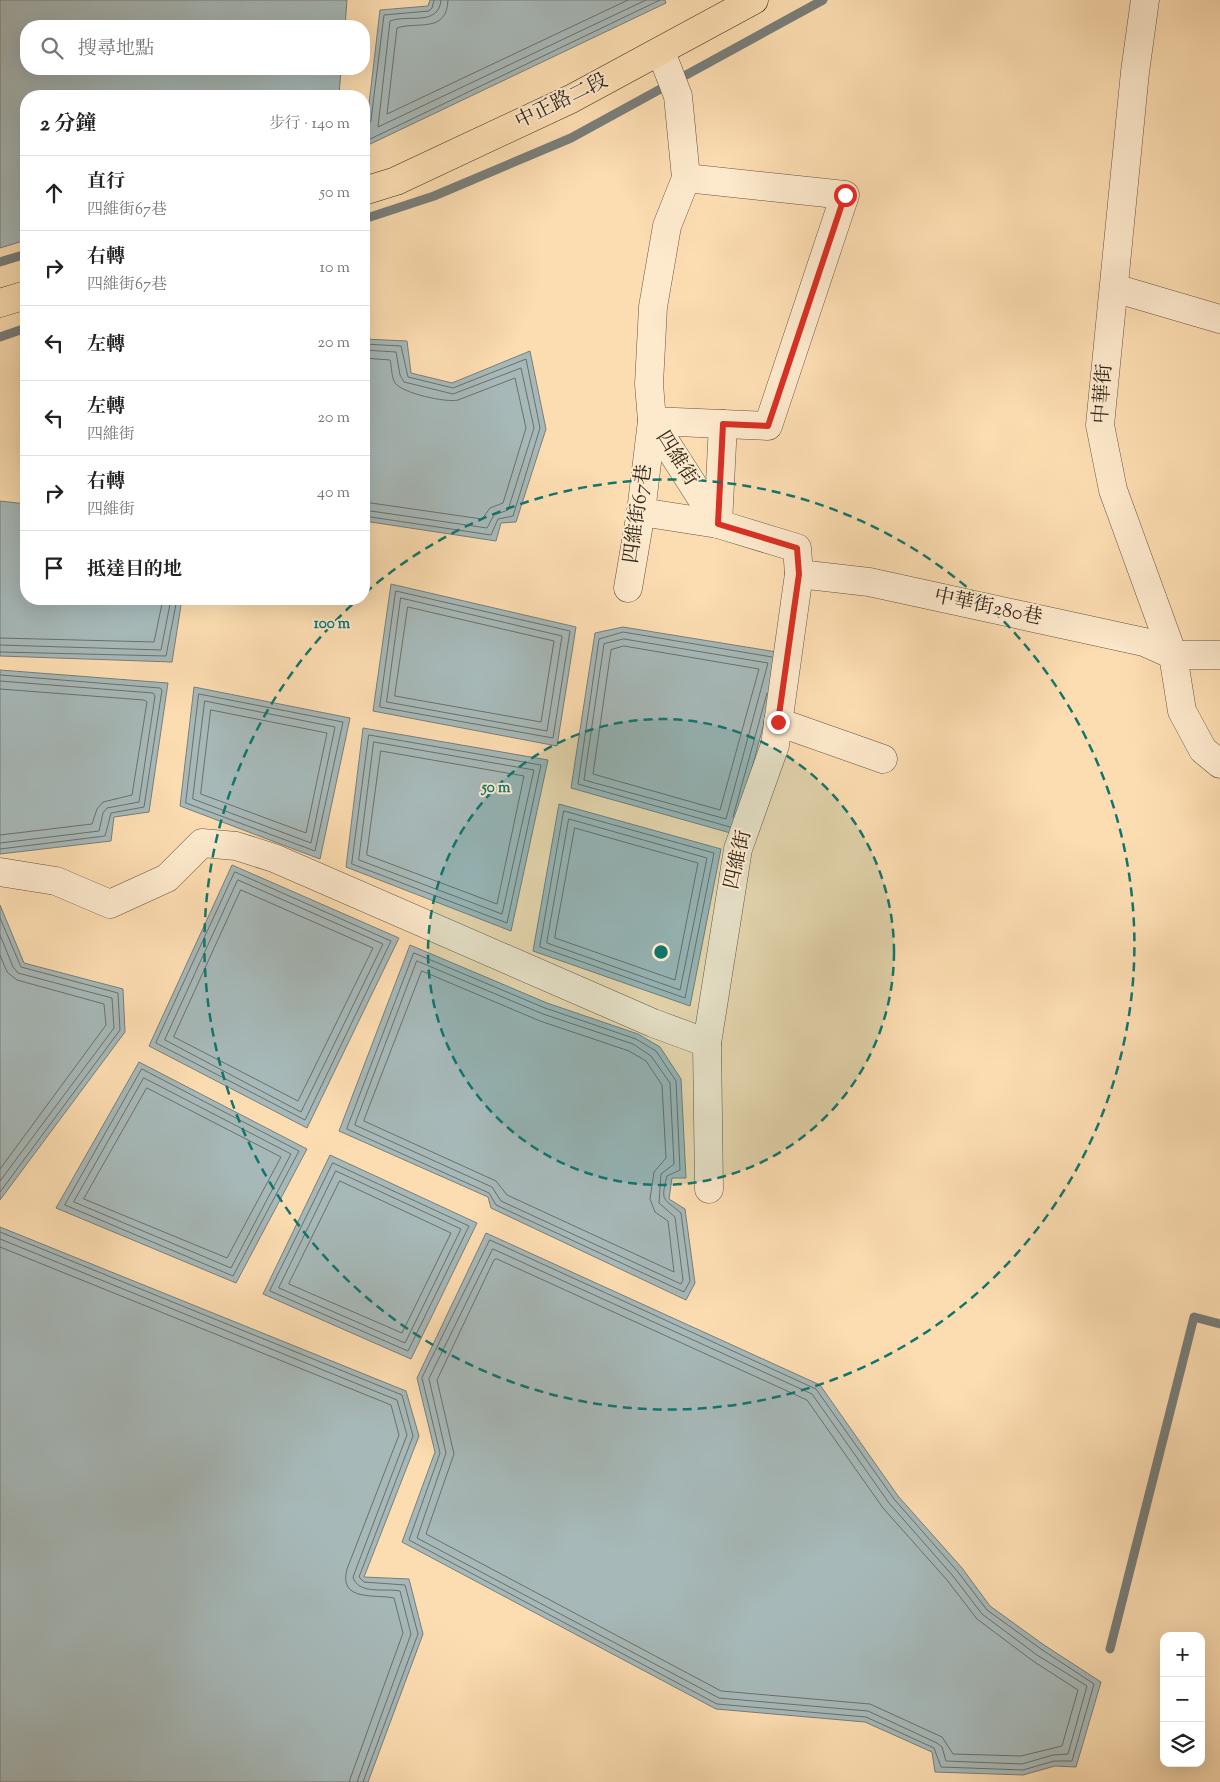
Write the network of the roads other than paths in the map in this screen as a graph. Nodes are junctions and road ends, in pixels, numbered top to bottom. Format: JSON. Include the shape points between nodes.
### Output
{"nodes":[{"id":1,"x":754,"y":0,"type":"edge"},
{"id":2,"x":1145,"y":0,"type":"edge"},
{"id":3,"x":661,"y":52,"type":"junction"},
{"id":4,"x":686,"y":178,"type":"junction"},
{"id":5,"x":370,"y":189,"type":"edge"},
{"id":6,"x":1114,"y":288,"type":"junction"},
{"id":7,"x":20,"y":297,"type":"edge"},
{"id":8,"x":0,"y":303,"type":"edge"},
{"id":9,"x":1220,"y":319,"type":"edge"},
{"id":10,"x":652,"y":421,"type":"junction"},
{"id":11,"x":723,"y":424,"type":"junction"},
{"id":12,"x":641,"y":512,"type":"junction"},
{"id":13,"x":718,"y":524,"type":"junction"},
{"id":14,"x":799,"y":574,"type":"junction"},
{"id":15,"x":628,"y":588,"type":"dead end"},
{"id":16,"x":1173,"y":655,"type":"junction"},
{"id":17,"x":1220,"y":655,"type":"edge"},
{"id":18,"x":778,"y":722,"type":"junction"},
{"id":19,"x":883,"y":759,"type":"dead end"},
{"id":20,"x":1220,"y":764,"type":"edge"},
{"id":21,"x":0,"y":872,"type":"edge"},
{"id":22,"x":707,"y":1043,"type":"junction"},
{"id":23,"x":710,"y":1189,"type":"dead end"}],
"edges":[{"from":1,"to":3,"type":"main road","name":"中正路二段"},
{"from":2,"to":6,"type":"street","name":"中華街"},
{"from":3,"to":4,"type":"street","name":"四維街","via":[[678,96]]},
{"from":3,"to":5,"type":"main road","name":"中正路二段","via":[[571,99],[396,181]]},
{"from":4,"to":10,"type":"street","name":"四維街","via":[[667,226],[653,307],[649,384]]},
{"from":4,"to":11,"type":"street","via":[[845,195],[768,426]]},
{"from":6,"to":9,"type":"street"},
{"from":6,"to":16,"type":"street","name":"中華街","via":[[1100,426],[1113,490]]},
{"from":7,"to":8,"type":"main road"},
{"from":10,"to":11,"type":"street"},
{"from":10,"to":12,"type":"street","name":"四維街67巷"},
{"from":10,"to":13,"type":"street","name":"四維街"},
{"from":11,"to":13,"type":"street"},
{"from":12,"to":13,"type":"street"},
{"from":12,"to":15,"type":"street","name":"四維街67巷"},
{"from":13,"to":14,"type":"street","name":"四維街","via":[[797,548]]},
{"from":14,"to":16,"type":"street","name":"中華街280巷","via":[[869,582],[1144,642]]},
{"from":14,"to":18,"type":"street","name":"四維街"},
{"from":16,"to":17,"type":"street"},
{"from":16,"to":20,"type":"street","name":"中華街","via":[[1182,712],[1203,750]]},
{"from":18,"to":19,"type":"street"},
{"from":18,"to":22,"type":"street","name":"四維街","via":[[776,745],[738,849]]},
{"from":21,"to":22,"type":"street","via":[[56,881],[110,904],[167,878],[202,843],[236,846],[274,858],[653,1023]]},
{"from":22,"to":23,"type":"street","name":"四維街"}]}
